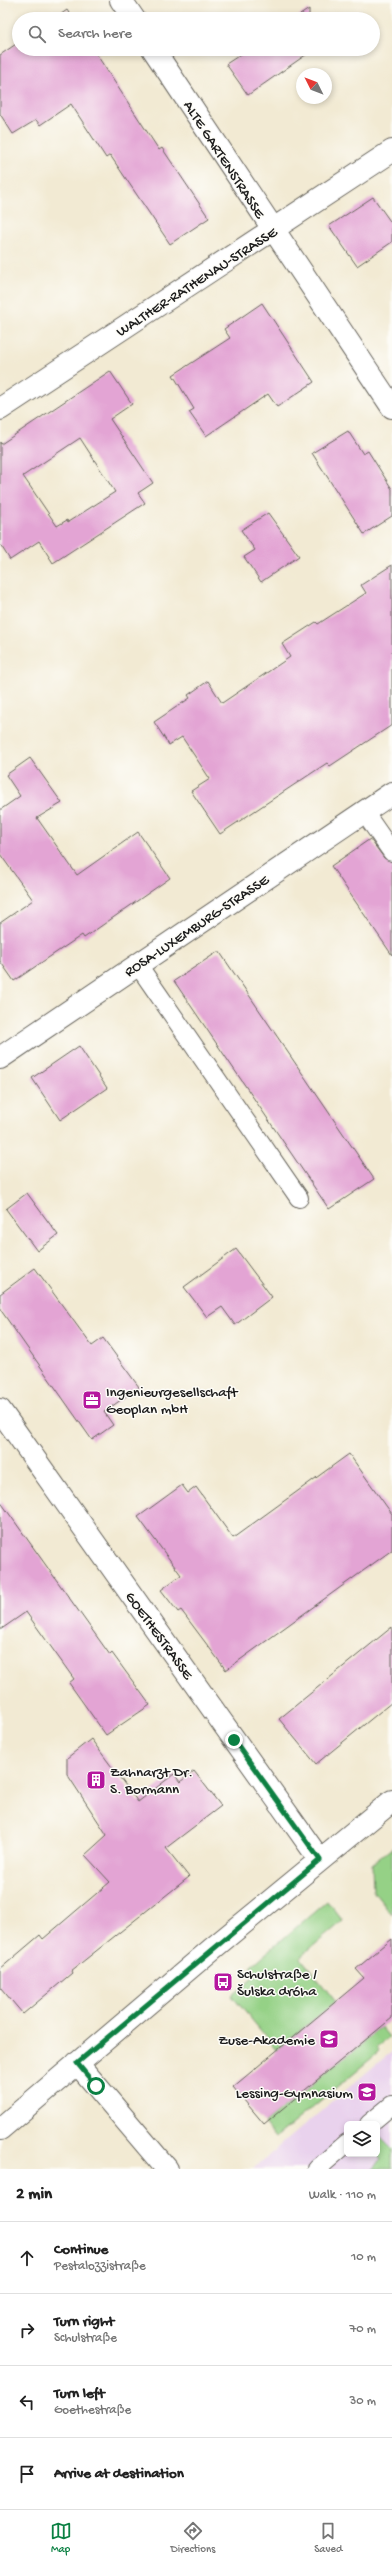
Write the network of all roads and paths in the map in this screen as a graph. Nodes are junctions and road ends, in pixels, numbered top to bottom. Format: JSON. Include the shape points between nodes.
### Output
{"nodes":[{"id":1,"x":121,"y":0,"type":"edge"},
{"id":2,"x":129,"y":12,"type":"edge"},
{"id":3,"x":158,"y":56,"type":"edge"},
{"id":4,"x":392,"y":151,"type":"edge"},
{"id":5,"x":273,"y":231,"type":"junction"},
{"id":6,"x":392,"y":407,"type":"edge"},
{"id":7,"x":0,"y":409,"type":"edge"},
{"id":8,"x":392,"y":793,"type":"edge"},
{"id":9,"x":364,"y":812,"type":"junction"},
{"id":10,"x":392,"y":852,"type":"edge"},
{"id":11,"x":138,"y":965,"type":"junction"},
{"id":12,"x":0,"y":1058,"type":"edge"},
{"id":13,"x":299,"y":1198,"type":"dead end"},
{"id":14,"x":0,"y":1410,"type":"edge"},
{"id":15,"x":392,"y":1801,"type":"edge"},
{"id":16,"x":320,"y":1860,"type":"junction"},
{"id":17,"x":77,"y":2063,"type":"junction"},
{"id":18,"x":392,"y":2105,"type":"edge"},
{"id":19,"x":373,"y":2121,"type":"edge"},
{"id":20,"x":0,"y":2128,"type":"edge"},
{"id":21,"x":344,"y":2146,"type":"edge"},
{"id":22,"x":167,"y":2169,"type":"edge"},
{"id":23,"x":317,"y":2169,"type":"edge"}],
"edges":[{"from":1,"to":2,"type":"street"},
{"from":3,"to":5,"type":"street","name":"ALTE GARTENSTRASSE"},
{"from":4,"to":5,"type":"street","name":"WALTHER-RATHENAU-STRASSE"},
{"from":5,"to":6,"type":"street","name":"ALTE GARTENSTRASSE"},
{"from":5,"to":7,"type":"street","name":"WALTHER-RATHENAU-STRASSE"},
{"from":8,"to":9,"type":"street","name":"ROSA-LUXEMBURG-STRASSE"},
{"from":9,"to":10,"type":"lane"},
{"from":9,"to":11,"type":"street","name":"ROSA-LUXEMBURG-STRASSE"},
{"from":11,"to":12,"type":"street","name":"ROSA-LUXEMBURG-STRASSE"},
{"from":11,"to":13,"type":"lane"},
{"from":14,"to":16,"type":"street","name":"GOETHESTRASSE"},
{"from":15,"to":16,"type":"street"},
{"from":16,"to":17,"type":"street"},
{"from":17,"to":20,"type":"street"},
{"from":17,"to":22,"type":"street"},
{"from":18,"to":19,"type":"lane"},
{"from":21,"to":23,"type":"lane"}]}
